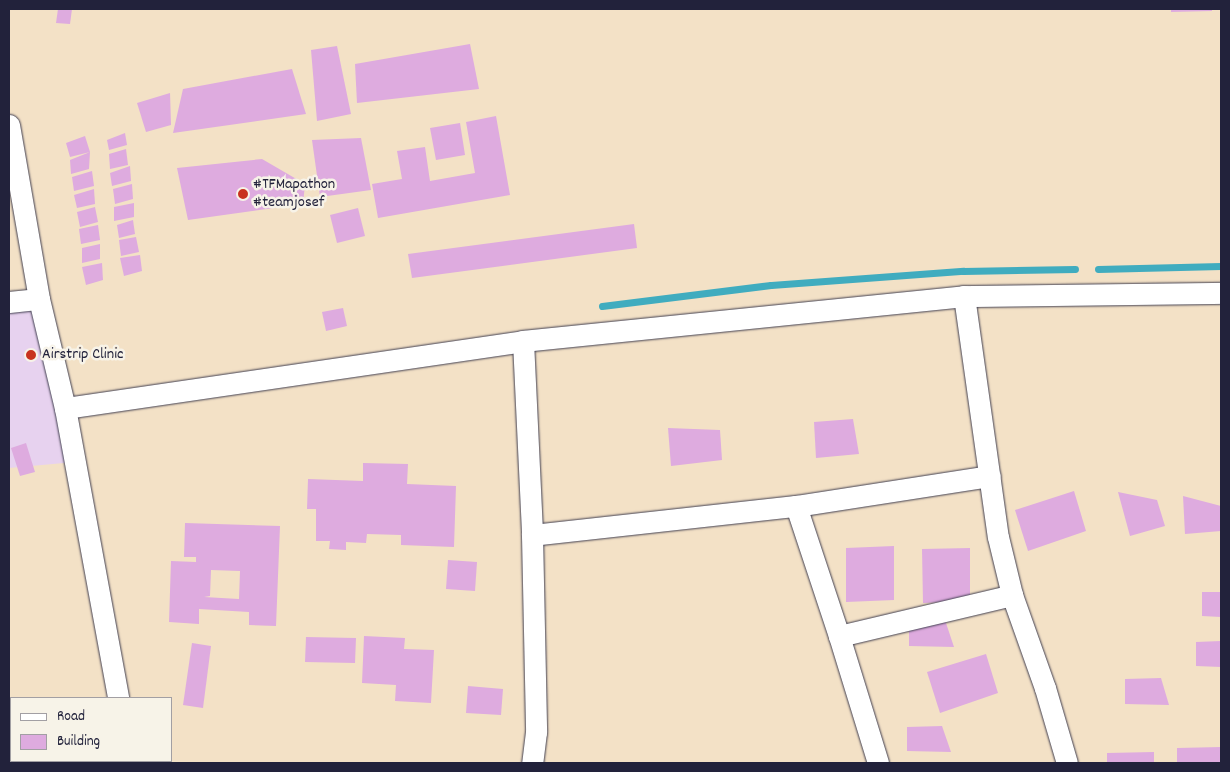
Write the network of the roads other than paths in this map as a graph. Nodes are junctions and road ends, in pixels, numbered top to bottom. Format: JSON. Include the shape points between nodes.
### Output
{"nodes":[{"id":1,"x":9,"y":125,"type":"edge"},
{"id":2,"x":1221,"y":293,"type":"edge"},
{"id":3,"x":964,"y":296,"type":"junction"},
{"id":4,"x":39,"y":299,"type":"junction"},
{"id":5,"x":9,"y":302,"type":"edge"},
{"id":6,"x":523,"y":340,"type":"junction"},
{"id":7,"x":65,"y":408,"type":"junction"},
{"id":8,"x":990,"y":476,"type":"junction"},
{"id":9,"x":796,"y":506,"type":"junction"},
{"id":10,"x":532,"y":534,"type":"junction"},
{"id":11,"x":1012,"y":595,"type":"junction"},
{"id":12,"x":839,"y":636,"type":"junction"},
{"id":13,"x":118,"y":697,"type":"edge"},
{"id":14,"x":532,"y":763,"type":"edge"},
{"id":15,"x":878,"y":763,"type":"edge"},
{"id":16,"x":1067,"y":763,"type":"edge"}],
"edges":[{"from":1,"to":4,"type":"street"},
{"from":2,"to":3,"type":"street"},
{"from":3,"to":6,"type":"street"},
{"from":3,"to":8,"type":"street"},
{"from":4,"to":5,"type":"street"},
{"from":4,"to":7,"type":"street"},
{"from":6,"to":7,"type":"street"},
{"from":6,"to":10,"type":"street"},
{"from":7,"to":13,"type":"street"},
{"from":8,"to":9,"type":"street"},
{"from":8,"to":11,"type":"street","via":[[998,537]]},
{"from":9,"to":10,"type":"street"},
{"from":9,"to":12,"type":"street"},
{"from":10,"to":14,"type":"street","via":[[536,732]]},
{"from":11,"to":12,"type":"street"},
{"from":11,"to":16,"type":"street"},
{"from":12,"to":15,"type":"street"}]}
